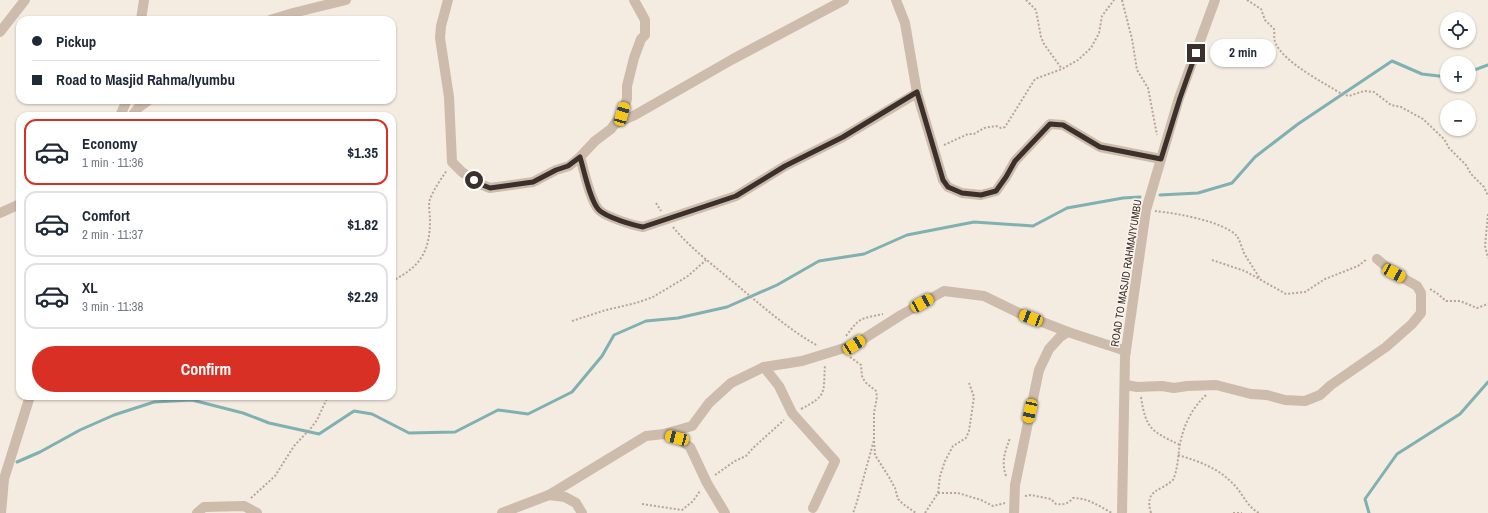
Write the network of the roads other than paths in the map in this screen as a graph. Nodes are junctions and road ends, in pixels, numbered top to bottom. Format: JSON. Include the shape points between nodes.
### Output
{"nodes":[{"id":1,"x":25,"y":0,"type":"edge"},
{"id":2,"x":144,"y":0,"type":"edge"},
{"id":3,"x":346,"y":0,"type":"edge"},
{"id":4,"x":448,"y":0,"type":"edge"},
{"id":5,"x":634,"y":0,"type":"edge"},
{"id":6,"x":844,"y":0,"type":"edge"},
{"id":7,"x":896,"y":0,"type":"edge"},
{"id":8,"x":1215,"y":0,"type":"edge"},
{"id":9,"x":142,"y":16,"type":"edge"},
{"id":10,"x":283,"y":16,"type":"edge"},
{"id":11,"x":0,"y":32,"type":"edge"},
{"id":12,"x":917,"y":92,"type":"junction"},
{"id":13,"x":144,"y":104,"type":"edge"},
{"id":14,"x":135,"y":112,"type":"edge"},
{"id":15,"x":615,"y":124,"type":"junction"},
{"id":16,"x":580,"y":157,"type":"junction"},
{"id":17,"x":1161,"y":159,"type":"junction"},
{"id":18,"x":16,"y":206,"type":"edge"},
{"id":19,"x":0,"y":213,"type":"edge"},
{"id":20,"x":1377,"y":259,"type":"road end"},
{"id":21,"x":1068,"y":332,"type":"junction"},
{"id":22,"x":1126,"y":351,"type":"junction"},
{"id":23,"x":764,"y":367,"type":"junction"},
{"id":24,"x":1126,"y":385,"type":"junction"},
{"id":25,"x":29,"y":400,"type":"edge"},
{"id":26,"x":692,"y":426,"type":"junction"},
{"id":27,"x":664,"y":434,"type":"junction"},
{"id":28,"x":690,"y":447,"type":"junction"},
{"id":29,"x":549,"y":495,"type":"junction"},
{"id":30,"x":813,"y":508,"type":"dead end"},
{"id":31,"x":1,"y":513,"type":"edge"},
{"id":32,"x":197,"y":513,"type":"edge"},
{"id":33,"x":257,"y":513,"type":"edge"},
{"id":34,"x":502,"y":513,"type":"edge"},
{"id":35,"x":582,"y":513,"type":"edge"},
{"id":36,"x":725,"y":513,"type":"edge"},
{"id":37,"x":1014,"y":513,"type":"edge"},
{"id":38,"x":1122,"y":513,"type":"edge"}],
"edges":[{"from":1,"to":11,"type":"street"},
{"from":2,"to":9,"type":"street"},
{"from":3,"to":10,"type":"street"},
{"from":4,"to":16,"type":"street","via":[[440,38],[449,97],[452,162],[462,172],[490,188],[533,182],[568,166]]},
{"from":5,"to":15,"type":"street","via":[[646,20],[645,35],[634,58],[622,114]]},
{"from":6,"to":15,"type":"street"},
{"from":7,"to":12,"type":"street","via":[[905,23]]},
{"from":8,"to":17,"type":"street","name":"ROAD TO MASJID RAHMA/IYUMBU"},
{"from":12,"to":16,"type":"street","via":[[843,137],[785,166],[736,196],[643,227],[604,214],[598,209]]},
{"from":12,"to":17,"type":"street","via":[[943,180],[948,187],[962,193],[981,195],[996,191],[1015,161],[1050,124],[1063,125],[1100,147]]},
{"from":13,"to":14,"type":"street"},
{"from":15,"to":16,"type":"street"},
{"from":17,"to":22,"type":"street","name":"ROAD TO MASJID RAHMA/IYUMBU","via":[[1146,210]]},
{"from":18,"to":19,"type":"street"},
{"from":20,"to":24,"type":"street","via":[[1394,273],[1417,286],[1421,293],[1421,313],[1386,347],[1320,395],[1305,401],[1285,400],[1216,386],[1174,388]]},
{"from":21,"to":22,"type":"street"},
{"from":21,"to":23,"type":"street","via":[[984,296],[944,291],[854,345],[802,361]]},
{"from":21,"to":37,"type":"street","via":[[1049,349],[1039,370],[1015,485]]},
{"from":22,"to":24,"type":"street","name":"ROAD TO MASJID RAHMA/IYUMBU"},
{"from":23,"to":26,"type":"street","via":[[731,383],[709,403]]},
{"from":23,"to":30,"type":"street","via":[[779,386],[792,413],[836,461]]},
{"from":24,"to":38,"type":"street","name":"ROAD TO MASJID RAHMA/IYUMBU"},
{"from":25,"to":31,"type":"street","via":[[4,479]]},
{"from":26,"to":27,"type":"street"},
{"from":26,"to":28,"type":"street"},
{"from":27,"to":28,"type":"street","via":[[677,438]]},
{"from":27,"to":29,"type":"street","via":[[646,436]]},
{"from":28,"to":36,"type":"street"},
{"from":29,"to":34,"type":"street"},
{"from":29,"to":35,"type":"street","via":[[565,497],[576,503]]},
{"from":32,"to":33,"type":"street","via":[[204,508],[244,506]]}]}
